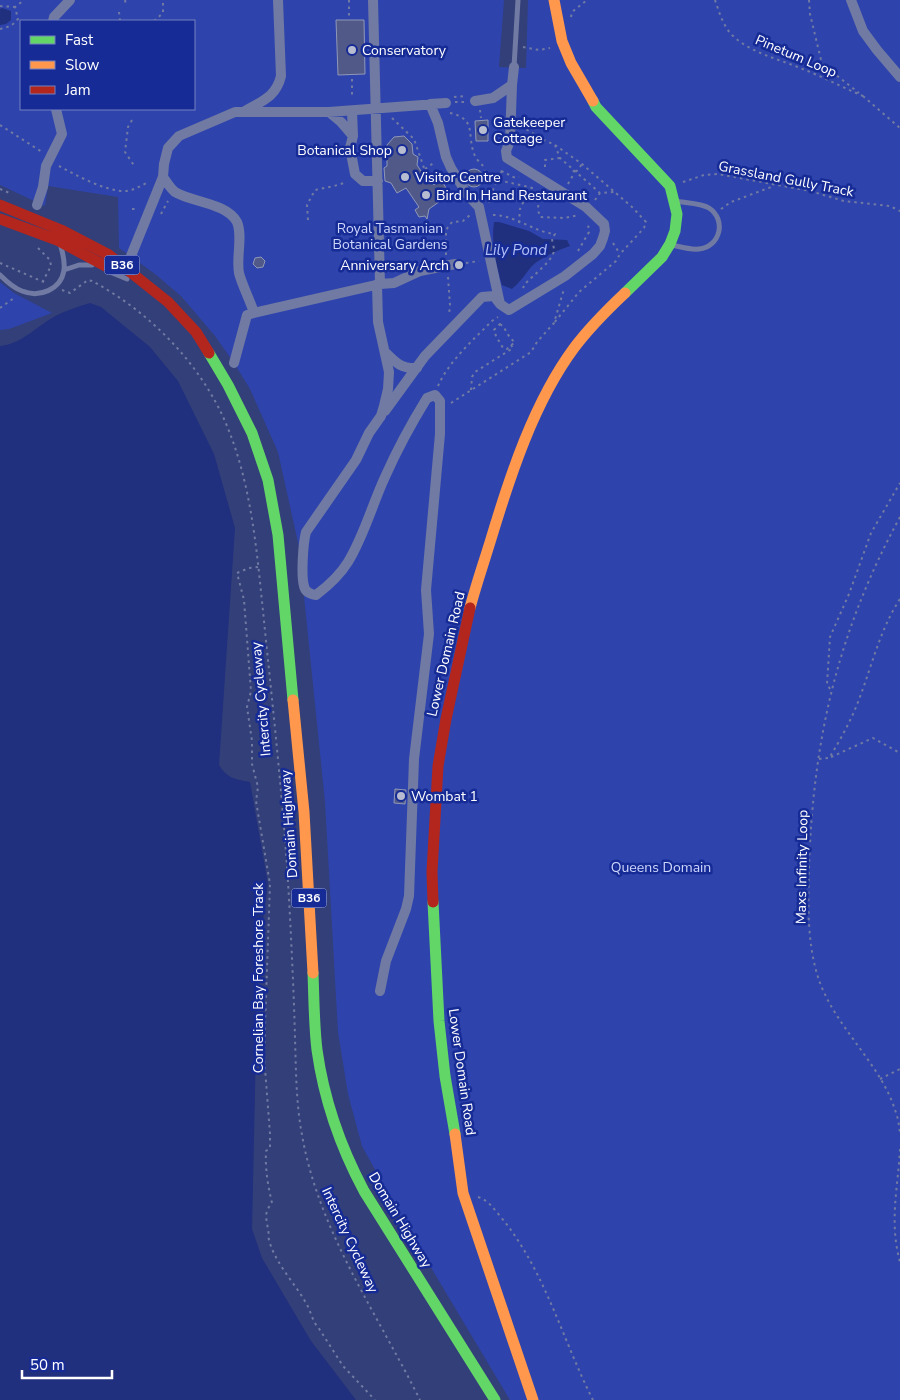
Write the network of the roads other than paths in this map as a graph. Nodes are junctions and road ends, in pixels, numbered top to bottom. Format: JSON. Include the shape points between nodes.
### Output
{"nodes":[{"id":1,"x":70,"y":0,"type":"edge"},
{"id":2,"x":278,"y":0,"type":"edge"},
{"id":3,"x":373,"y":0,"type":"edge"},
{"id":4,"x":518,"y":0,"type":"edge"},
{"id":5,"x":554,"y":0,"type":"edge"},
{"id":6,"x":851,"y":0,"type":"edge"},
{"id":7,"x":53,"y":20,"type":"edge"},
{"id":8,"x":514,"y":68,"type":"joint"},
{"id":9,"x":900,"y":77,"type":"edge"},
{"id":10,"x":512,"y":85,"type":"junction"},
{"id":11,"x":475,"y":101,"type":"road end"},
{"id":12,"x":451,"y":103,"type":"road end"},
{"id":13,"x":430,"y":104,"type":"junction"},
{"id":14,"x":379,"y":108,"type":"junction"},
{"id":15,"x":56,"y":110,"type":"edge"},
{"id":16,"x":352,"y":111,"type":"junction"},
{"id":17,"x":244,"y":112,"type":"junction"},
{"id":18,"x":329,"y":112,"type":"junction"},
{"id":19,"x":353,"y":136,"type":"junction"},
{"id":20,"x":163,"y":174,"type":"junction"},
{"id":21,"x":378,"y":181,"type":"junction"},
{"id":22,"x":674,"y":201,"type":"junction"},
{"id":23,"x":0,"y":205,"type":"edge"},
{"id":24,"x":37,"y":205,"type":"dead end"},
{"id":25,"x":0,"y":219,"type":"edge"},
{"id":26,"x":57,"y":240,"type":"junction"},
{"id":27,"x":670,"y":244,"type":"junction"},
{"id":28,"x":131,"y":256,"type":"dead end"},
{"id":29,"x":451,"y":264,"type":"road end"},
{"id":30,"x":64,"y":270,"type":"junction"},
{"id":31,"x":0,"y":275,"type":"edge"},
{"id":32,"x":127,"y":279,"type":"junction"},
{"id":33,"x":379,"y":284,"type":"junction"},
{"id":34,"x":504,"y":307,"type":"junction"},
{"id":35,"x":254,"y":313,"type":"junction"},
{"id":36,"x":384,"y":352,"type":"junction"},
{"id":37,"x":234,"y":363,"type":"dead end"},
{"id":38,"x":215,"y":364,"type":"junction"},
{"id":39,"x":416,"y":368,"type":"junction"},
{"id":40,"x":381,"y":416,"type":"junction"},
{"id":41,"x":380,"y":991,"type":"dead end"},
{"id":42,"x":495,"y":1400,"type":"edge"},
{"id":43,"x":533,"y":1400,"type":"edge"}],
"edges":[{"from":1,"to":7,"type":"street"},
{"from":2,"to":17,"type":"street","via":[[279,84],[274,94]]},
{"from":3,"to":14,"type":"street"},
{"from":4,"to":8,"type":"lane"},
{"from":5,"to":22,"type":"main road","name":"Lower Domain Road","via":[[570,63],[596,106],[670,186]]},
{"from":6,"to":9,"type":"street","via":[[863,31]]},
{"from":8,"to":10,"type":"street"},
{"from":10,"to":11,"type":"street","via":[[493,98]]},
{"from":10,"to":34,"type":"street","via":[[507,158],[604,224],[604,238],[593,254],[565,276]]},
{"from":12,"to":13,"type":"street"},
{"from":13,"to":14,"type":"street"},
{"from":13,"to":34,"type":"street","via":[[451,168],[484,215]]},
{"from":14,"to":16,"type":"street"},
{"from":14,"to":21,"type":"street"},
{"from":15,"to":24,"type":"street","via":[[62,134],[46,166]]},
{"from":16,"to":18,"type":"street"},
{"from":16,"to":19,"type":"street"},
{"from":17,"to":18,"type":"street"},
{"from":17,"to":20,"type":"street","via":[[235,112],[179,136],[168,148]]},
{"from":18,"to":19,"type":"street"},
{"from":19,"to":21,"type":"street","via":[[350,148],[355,174],[364,181]]},
{"from":20,"to":28,"type":"street"},
{"from":20,"to":35,"type":"street","via":[[176,193],[228,213],[237,222],[239,273]]},
{"from":21,"to":33,"type":"street"},
{"from":22,"to":27,"type":"main road","name":"Lower Domain Road","via":[[677,214]]},
{"from":22,"to":27,"type":"lane","via":[[708,207],[716,213],[720,224],[718,236],[712,244],[701,249]]},
{"from":23,"to":38,"type":"main road","name":"Domain Highway","number":"B36","via":[[83,240],[132,272],[168,302],[196,332]]},
{"from":25,"to":26,"type":"main road","name":"Domain Highway","number":"B36"},
{"from":26,"to":30,"type":"lane","via":[[64,255]]},
{"from":26,"to":32,"type":"main road","name":"Domain Highway","number":"B36"},
{"from":27,"to":43,"type":"main road","name":"Lower Domain Road","via":[[652,269],[596,321],[573,349],[527,434],[472,601],[438,766],[432,872],[445,1076],[463,1192]]},
{"from":29,"to":33,"type":"street","via":[[420,271],[394,283]]},
{"from":30,"to":31,"type":"lane","via":[[54,286],[44,293],[22,292]]},
{"from":30,"to":32,"type":"lane","via":[[92,265]]},
{"from":32,"to":38,"type":"main road","name":"Domain Highway","number":"B36","via":[[162,308]]},
{"from":33,"to":35,"type":"street"},
{"from":33,"to":36,"type":"street","via":[[378,322]]},
{"from":34,"to":39,"type":"street","via":[[494,296],[482,297]]},
{"from":35,"to":37,"type":"street","via":[[248,315]]},
{"from":36,"to":39,"type":"street","via":[[406,368]]},
{"from":36,"to":40,"type":"street","via":[[389,372]]},
{"from":38,"to":42,"type":"main road","name":"Domain Highway","number":"B36","via":[[252,433],[268,480],[278,535],[304,812],[317,1049],[328,1106],[348,1161],[364,1191]]},
{"from":39,"to":40,"type":"street"},
{"from":40,"to":41,"type":"street","via":[[356,460],[306,532],[303,546],[304,588],[309,594],[316,595],[347,564],[360,541],[399,446],[426,398],[434,395],[440,402],[440,434],[426,590],[429,634],[414,759],[409,896],[386,961]]}]}
